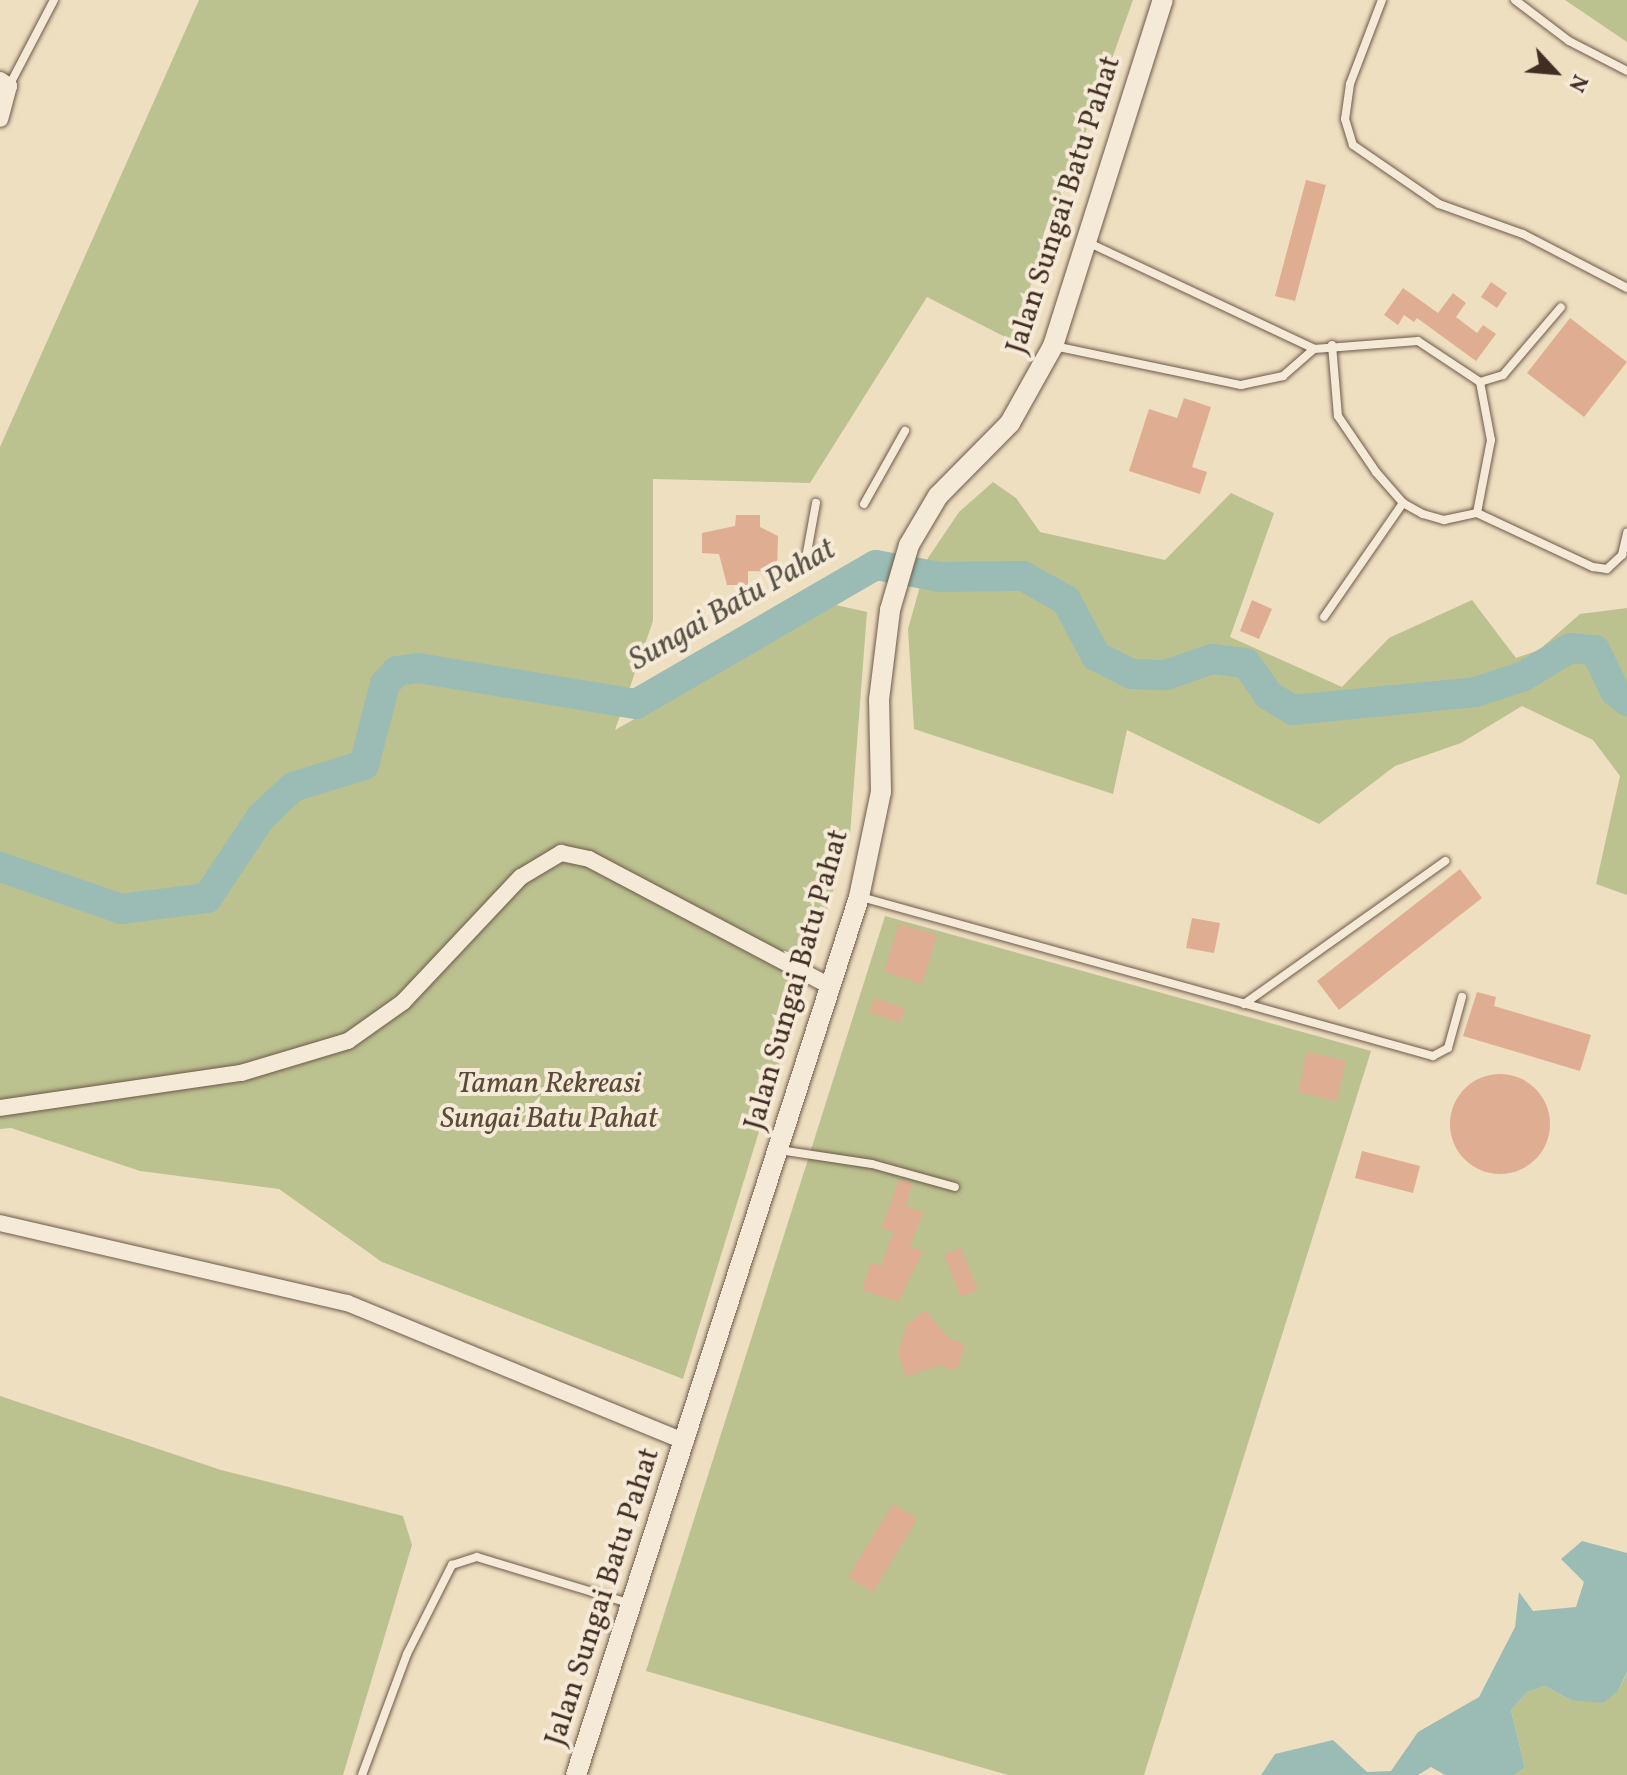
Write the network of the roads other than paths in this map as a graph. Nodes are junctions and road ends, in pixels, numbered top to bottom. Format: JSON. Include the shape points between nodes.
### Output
{"nodes":[{"id":1,"x":54,"y":0,"type":"edge"},
{"id":2,"x":1163,"y":0,"type":"edge"},
{"id":3,"x":1382,"y":0,"type":"edge"},
{"id":4,"x":1515,"y":0,"type":"edge"},
{"id":5,"x":1627,"y":71,"type":"edge"},
{"id":6,"x":4,"y":83,"type":"edge"},
{"id":7,"x":0,"y":119,"type":"edge"},
{"id":8,"x":1085,"y":240,"type":"junction"},
{"id":9,"x":1627,"y":288,"type":"edge"},
{"id":10,"x":1561,"y":307,"type":"dead end"},
{"id":11,"x":1332,"y":345,"type":"junction"},
{"id":12,"x":1053,"y":346,"type":"junction"},
{"id":13,"x":1314,"y":349,"type":"junction"},
{"id":14,"x":1480,"y":382,"type":"junction"},
{"id":15,"x":905,"y":431,"type":"dead end"},
{"id":16,"x":816,"y":503,"type":"dead end"},
{"id":17,"x":1403,"y":503,"type":"junction"},
{"id":18,"x":864,"y":504,"type":"dead end"},
{"id":19,"x":1477,"y":513,"type":"junction"},
{"id":20,"x":1627,"y":533,"type":"edge"},
{"id":21,"x":806,"y":558,"type":"dead end"},
{"id":22,"x":1324,"y":617,"type":"dead end"},
{"id":23,"x":1445,"y":861,"type":"dead end"},
{"id":24,"x":859,"y":897,"type":"junction"},
{"id":25,"x":830,"y":986,"type":"junction"},
{"id":26,"x":1462,"y":997,"type":"dead end"},
{"id":27,"x":1244,"y":1004,"type":"junction"},
{"id":28,"x":0,"y":1108,"type":"edge"},
{"id":29,"x":778,"y":1150,"type":"junction"},
{"id":30,"x":955,"y":1187,"type":"dead end"},
{"id":31,"x":0,"y":1223,"type":"edge"},
{"id":32,"x":686,"y":1442,"type":"junction"},
{"id":33,"x":633,"y":1604,"type":"junction"},
{"id":34,"x":362,"y":1775,"type":"edge"},
{"id":35,"x":576,"y":1775,"type":"edge"}],
"edges":[{"from":1,"to":6,"type":"lane"},
{"from":2,"to":8,"type":"street","name":"Jalan Sungai Batu Pahat"},
{"from":3,"to":9,"type":"lane","via":[[1350,84],[1345,119],[1353,145],[1439,204],[1523,234]]},
{"from":4,"to":5,"type":"lane","via":[[1569,41]]},
{"from":6,"to":7,"type":"street"},
{"from":8,"to":12,"type":"street","name":"Jalan Sungai Batu Pahat"},
{"from":8,"to":13,"type":"lane"},
{"from":10,"to":14,"type":"lane","via":[[1503,375]]},
{"from":11,"to":13,"type":"lane"},
{"from":11,"to":14,"type":"lane","via":[[1418,341]]},
{"from":11,"to":17,"type":"lane","via":[[1338,416]]},
{"from":12,"to":13,"type":"lane","via":[[1241,385],[1283,376]]},
{"from":12,"to":24,"type":"street","name":"Jalan Sungai Batu Pahat","via":[[1010,423],[938,496],[909,545],[890,610],[879,700],[881,792]]},
{"from":14,"to":19,"type":"lane","via":[[1491,440]]},
{"from":15,"to":18,"type":"lane"},
{"from":16,"to":21,"type":"lane"},
{"from":17,"to":19,"type":"lane","via":[[1444,520]]},
{"from":17,"to":22,"type":"lane"},
{"from":19,"to":20,"type":"lane","via":[[1607,569],[1622,555]]},
{"from":23,"to":27,"type":"lane"},
{"from":24,"to":25,"type":"street","name":"Jalan Sungai Batu Pahat"},
{"from":24,"to":27,"type":"lane"},
{"from":25,"to":28,"type":"street","via":[[589,859],[561,853],[521,877],[403,1002],[348,1041],[241,1073]]},
{"from":25,"to":29,"type":"street","name":"Jalan Sungai Batu Pahat"},
{"from":26,"to":27,"type":"lane","via":[[1448,1048],[1433,1056]]},
{"from":29,"to":30,"type":"lane","via":[[872,1164]]},
{"from":29,"to":32,"type":"street","name":"Jalan Sungai Batu Pahat"},
{"from":31,"to":32,"type":"street","via":[[347,1303]]},
{"from":32,"to":33,"type":"street","name":"Jalan Sungai Batu Pahat"},
{"from":33,"to":34,"type":"lane","via":[[477,1557],[452,1565],[407,1654]]},
{"from":33,"to":35,"type":"street","name":"Jalan Sungai Batu Pahat"}]}
